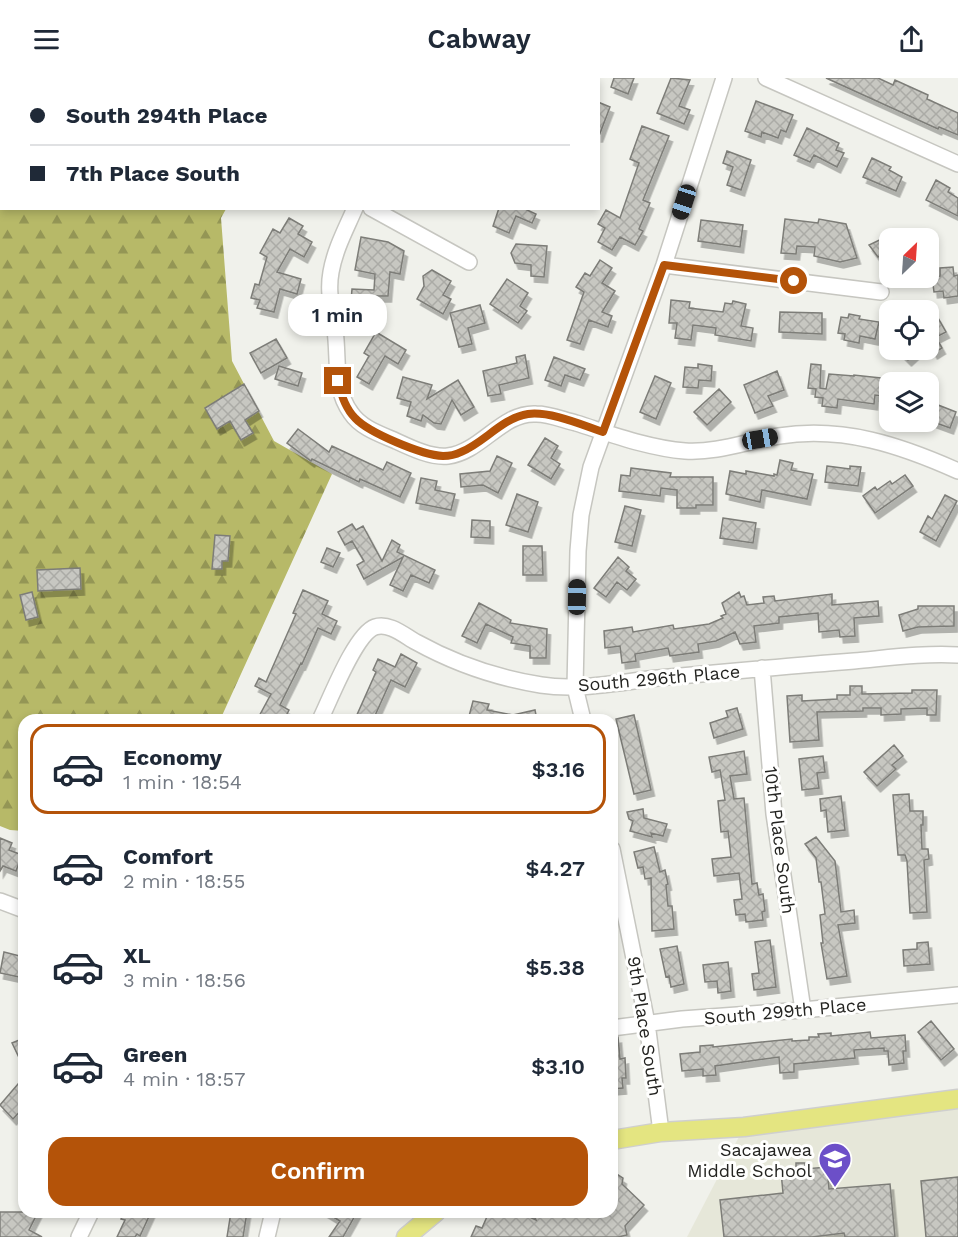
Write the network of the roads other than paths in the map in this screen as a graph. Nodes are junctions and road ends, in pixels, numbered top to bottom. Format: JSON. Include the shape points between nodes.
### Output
{"nodes":[{"id":1,"x":724,"y":78,"type":"edge"},
{"id":2,"x":766,"y":78,"type":"edge"},
{"id":3,"x":958,"y":164,"type":"edge"},
{"id":4,"x":354,"y":210,"type":"edge"},
{"id":5,"x":375,"y":210,"type":"edge"},
{"id":6,"x":469,"y":262,"type":"dead end"},
{"id":7,"x":664,"y":265,"type":"junction"},
{"id":8,"x":881,"y":292,"type":"dead end"},
{"id":9,"x":603,"y":432,"type":"junction"},
{"id":10,"x":958,"y":471,"type":"edge"},
{"id":11,"x":958,"y":655,"type":"edge"},
{"id":12,"x":762,"y":668,"type":"junction"},
{"id":13,"x":575,"y":687,"type":"junction"},
{"id":14,"x":323,"y":714,"type":"edge"},
{"id":15,"x":582,"y":714,"type":"edge"},
{"id":16,"x":618,"y":880,"type":"edge"},
{"id":17,"x":0,"y":901,"type":"edge"},
{"id":18,"x":18,"y":908,"type":"edge"},
{"id":19,"x":958,"y":995,"type":"edge"},
{"id":20,"x":804,"y":1011,"type":"junction"},
{"id":21,"x":647,"y":1023,"type":"junction"},
{"id":22,"x":618,"y":1027,"type":"edge"},
{"id":23,"x":958,"y":1100,"type":"edge"},
{"id":24,"x":661,"y":1132,"type":"junction"},
{"id":25,"x":618,"y":1139,"type":"edge"},
{"id":26,"x":88,"y":1218,"type":"edge"},
{"id":27,"x":272,"y":1218,"type":"edge"},
{"id":28,"x":429,"y":1218,"type":"edge"},
{"id":29,"x":79,"y":1237,"type":"edge"},
{"id":30,"x":267,"y":1237,"type":"edge"},
{"id":31,"x":406,"y":1237,"type":"edge"}],
"edges":[{"from":1,"to":7,"type":"street"},
{"from":2,"to":3,"type":"street"},
{"from":4,"to":9,"type":"street","via":[[338,248],[329,292],[336,331],[338,381],[345,403],[361,423],[403,444],[444,456],[462,452],[507,423],[529,414]]},
{"from":5,"to":6,"type":"street"},
{"from":7,"to":8,"type":"street"},
{"from":7,"to":9,"type":"street"},
{"from":9,"to":10,"type":"street","via":[[693,451],[798,434],[853,435],[923,455]]},
{"from":9,"to":13,"type":"street","via":[[580,515]]},
{"from":11,"to":12,"type":"street","name":"South 296th Place"},
{"from":12,"to":13,"type":"street","name":"South 296th Place"},
{"from":12,"to":20,"type":"street","name":"10th Place South","via":[[774,814]]},
{"from":13,"to":14,"type":"street","name":"South 296th Place","via":[[542,685],[473,668],[392,628],[379,626],[362,636]]},
{"from":13,"to":15,"type":"street"},
{"from":16,"to":21,"type":"street","name":"9th Place South"},
{"from":17,"to":18,"type":"street"},
{"from":19,"to":20,"type":"street","name":"South 299th Place"},
{"from":20,"to":21,"type":"street","name":"South 299th Place"},
{"from":21,"to":22,"type":"street","name":"South 299th Place"},
{"from":21,"to":24,"type":"street","name":"9th Place South"},
{"from":23,"to":24,"type":"main road","via":[[744,1127]]},
{"from":24,"to":25,"type":"main road"},
{"from":26,"to":29,"type":"street"},
{"from":27,"to":30,"type":"street"},
{"from":28,"to":31,"type":"main road"}]}
